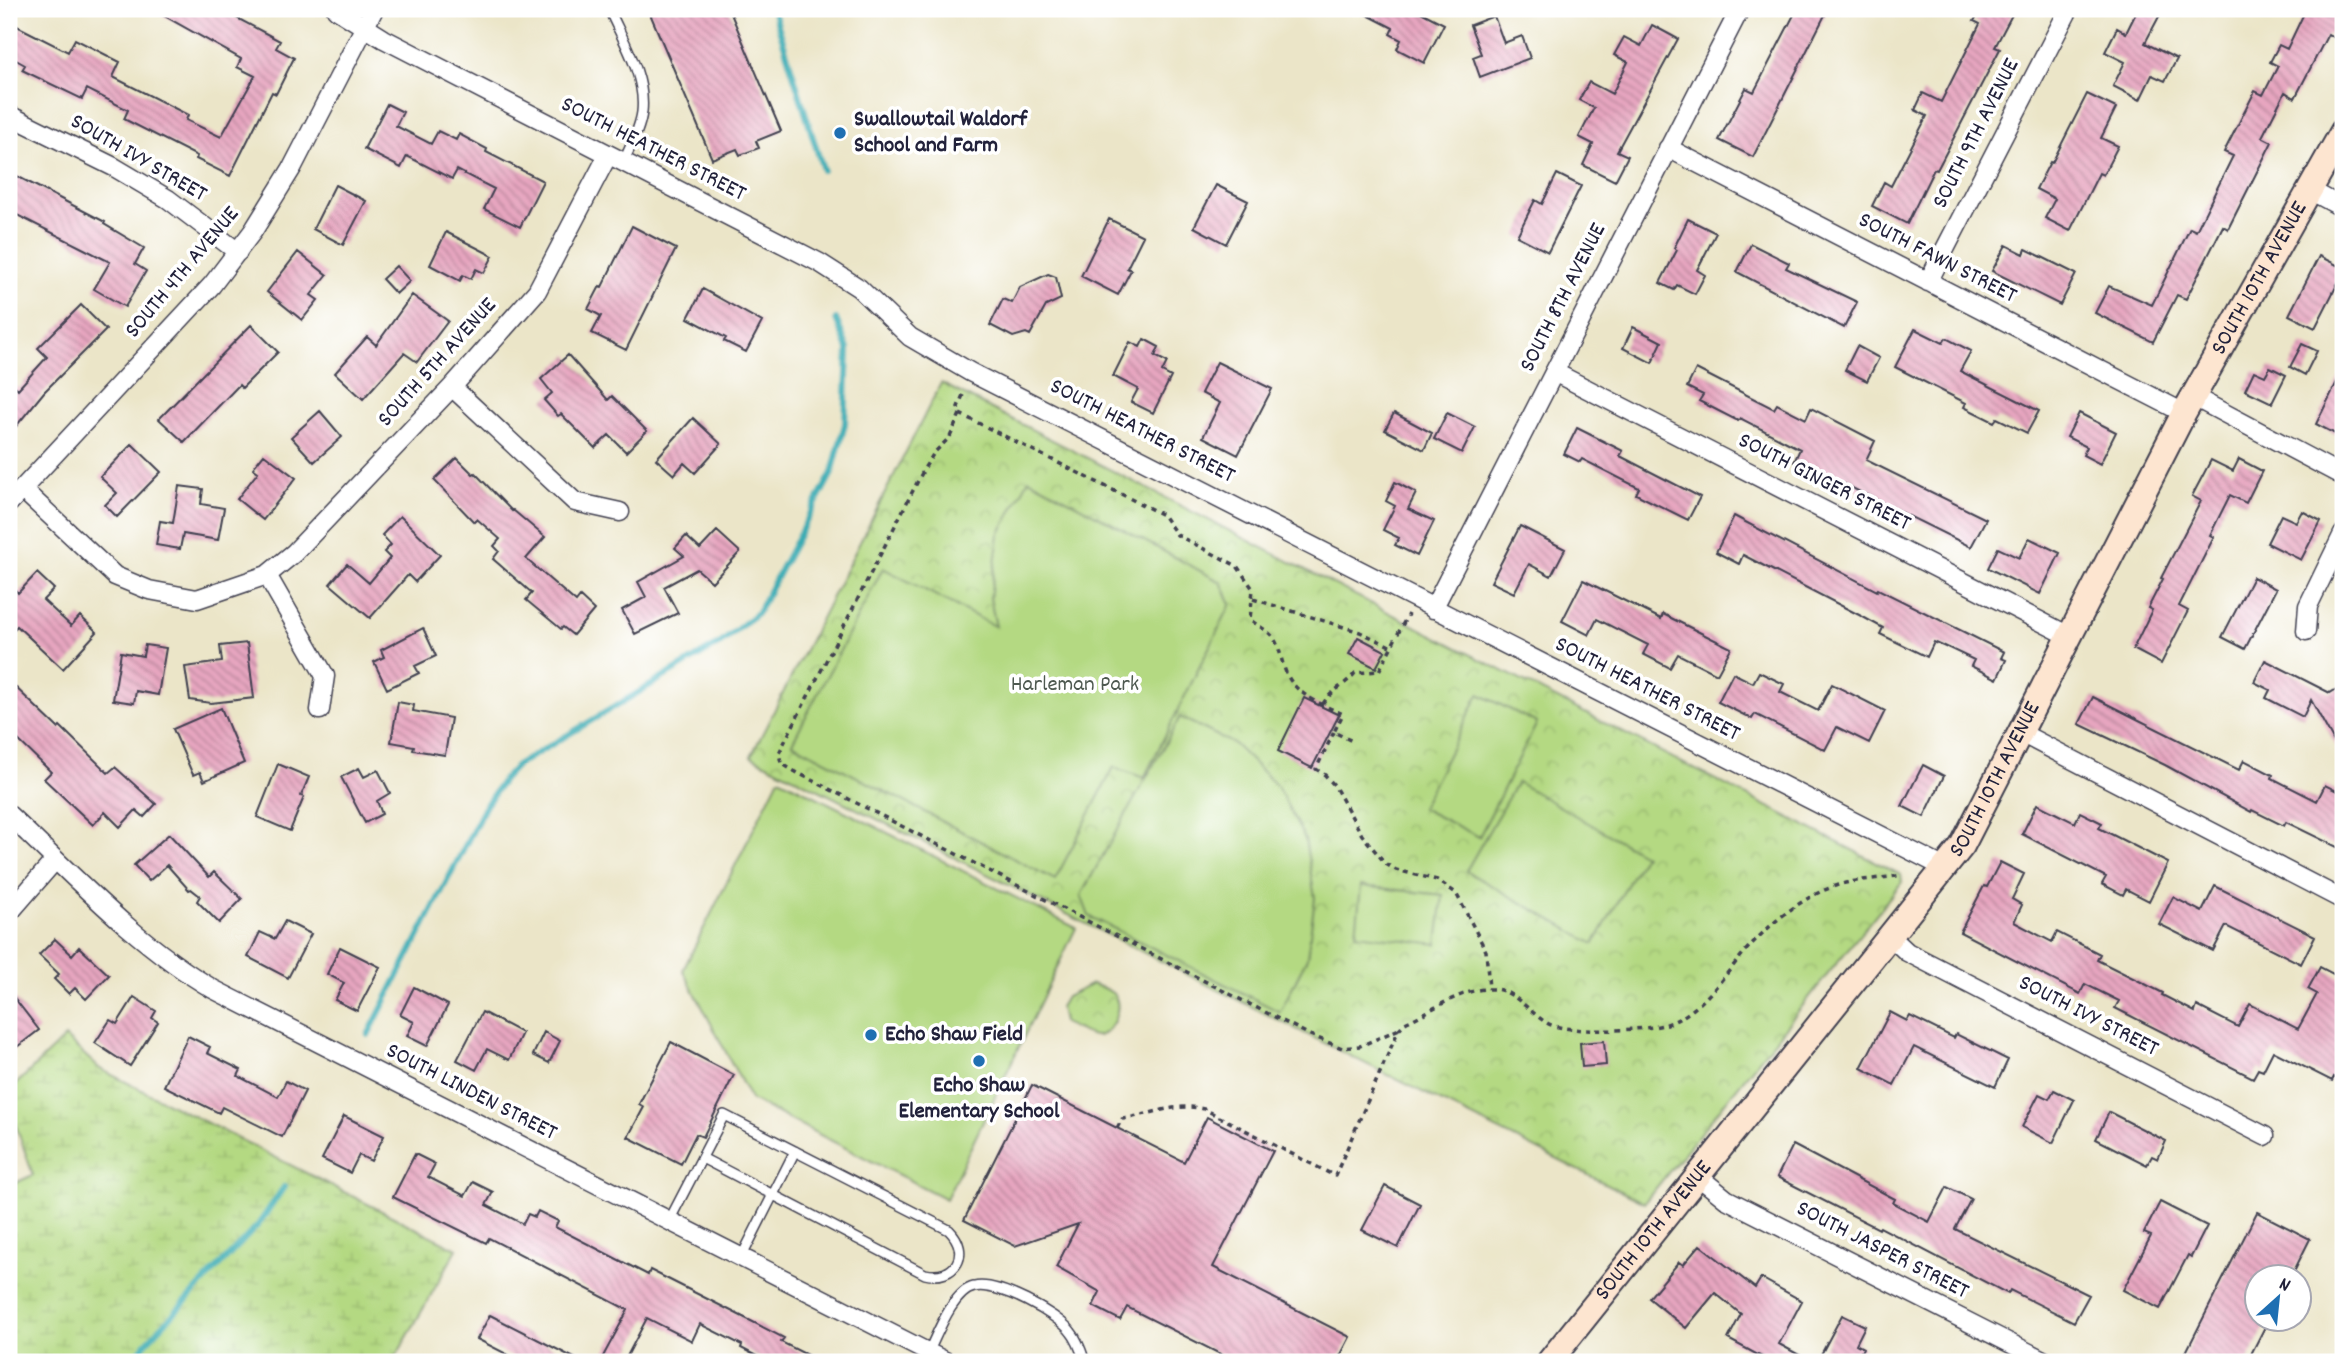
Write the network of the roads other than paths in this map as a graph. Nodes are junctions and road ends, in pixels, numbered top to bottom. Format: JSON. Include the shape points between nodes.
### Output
{"nodes":[{"id":1,"x":335,"y":9,"type":"edge"},
{"id":2,"x":374,"y":9,"type":"edge"},
{"id":3,"x":609,"y":9,"type":"edge"},
{"id":4,"x":1740,"y":9,"type":"edge"},
{"id":5,"x":2069,"y":9,"type":"edge"},
{"id":6,"x":365,"y":27,"type":"junction"},
{"id":7,"x":9,"y":115,"type":"edge"},
{"id":8,"x":2343,"y":131,"type":"edge"},
{"id":9,"x":1668,"y":148,"type":"junction"},
{"id":10,"x":615,"y":159,"type":"junction"},
{"id":11,"x":2310,"y":190,"type":"junction"},
{"id":12,"x":2343,"y":208,"type":"edge"},
{"id":13,"x":238,"y":252,"type":"junction"},
{"id":14,"x":1928,"y":282,"type":"junction"},
{"id":15,"x":1554,"y":372,"type":"junction"},
{"id":16,"x":452,"y":387,"type":"junction"},
{"id":17,"x":2189,"y":405,"type":"junction"},
{"id":18,"x":2343,"y":476,"type":"edge"},
{"id":19,"x":22,"y":489,"type":"junction"},
{"id":20,"x":9,"y":503,"type":"edge"},
{"id":21,"x":620,"y":512,"type":"dead end"},
{"id":22,"x":2343,"y":534,"type":"edge"},
{"id":23,"x":267,"y":575,"type":"junction"},
{"id":24,"x":1433,"y":609,"type":"junction"},
{"id":25,"x":2306,"y":631,"type":"dead end"},
{"id":26,"x":2071,"y":637,"type":"junction"},
{"id":27,"x":320,"y":709,"type":"dead end"},
{"id":28,"x":2021,"y":733,"type":"junction"},
{"id":29,"x":9,"y":815,"type":"edge"},
{"id":30,"x":55,"y":859,"type":"junction"},
{"id":31,"x":1945,"y":868,"type":"junction"},
{"id":32,"x":2343,"y":900,"type":"edge"},
{"id":33,"x":9,"y":913,"type":"edge"},
{"id":34,"x":1891,"y":937,"type":"junction"},
{"id":35,"x":2265,"y":1136,"type":"dead end"},
{"id":36,"x":795,"y":1151,"type":"junction"},
{"id":37,"x":702,"y":1158,"type":"junction"},
{"id":38,"x":1699,"y":1177,"type":"junction"},
{"id":39,"x":773,"y":1195,"type":"junction"},
{"id":40,"x":669,"y":1221,"type":"junction"},
{"id":41,"x":741,"y":1258,"type":"junction"},
{"id":42,"x":936,"y":1358,"type":"edge"},
{"id":43,"x":1085,"y":1362,"type":"edge"},
{"id":44,"x":1549,"y":1362,"type":"edge"},
{"id":45,"x":2047,"y":1362,"type":"edge"}],
"edges":[{"from":1,"to":6,"type":"street","name":"SOUTH HEATHER STREET"},
{"from":2,"to":6,"type":"street","name":"SOUTH 4TH AVENUE"},
{"from":3,"to":10,"type":"lane","via":[[642,91],[642,114],[635,136]]},
{"from":4,"to":9,"type":"street","name":"SOUTH 8TH AVENUE"},
{"from":5,"to":14,"type":"street","name":"SOUTH 9TH AVENUE"},
{"from":6,"to":10,"type":"street","name":"SOUTH HEATHER STREET"},
{"from":6,"to":13,"type":"street","name":"SOUTH 4TH AVENUE","via":[[292,168]]},
{"from":7,"to":13,"type":"street","name":"SOUTH IVY STREET","via":[[157,192]]},
{"from":8,"to":11,"type":"main road","name":"SOUTH 10TH AVENUE"},
{"from":9,"to":14,"type":"street","name":"SOUTH FAWN STREET"},
{"from":9,"to":15,"type":"street","name":"SOUTH 8TH AVENUE"},
{"from":10,"to":16,"type":"street","name":"SOUTH 5TH AVENUE","via":[[537,291]]},
{"from":10,"to":24,"type":"street","name":"SOUTH HEATHER STREET","via":[[820,263],[859,288],[910,337],[970,372]]},
{"from":11,"to":12,"type":"street"},
{"from":11,"to":17,"type":"main road","name":"SOUTH 10TH AVENUE"},
{"from":13,"to":19,"type":"street","name":"SOUTH 4TH AVENUE"},
{"from":14,"to":17,"type":"street","name":"SOUTH FAWN STREET"},
{"from":15,"to":24,"type":"street","name":"SOUTH 8TH AVENUE"},
{"from":15,"to":26,"type":"street","name":"SOUTH GINGER STREET"},
{"from":16,"to":21,"type":"street","via":[[575,502]]},
{"from":16,"to":23,"type":"street","name":"SOUTH 5TH AVENUE","via":[[294,553]]},
{"from":17,"to":18,"type":"street","name":"SOUTH FAWN STREET"},
{"from":17,"to":26,"type":"main road","name":"SOUTH 10TH AVENUE"},
{"from":19,"to":20,"type":"street","name":"SOUTH 4TH AVENUE"},
{"from":19,"to":23,"type":"street","via":[[115,576],[149,590],[197,599]]},
{"from":22,"to":25,"type":"street","via":[[2308,606]]},
{"from":23,"to":27,"type":"street","via":[[326,676]]},
{"from":24,"to":31,"type":"street","name":"SOUTH HEATHER STREET"},
{"from":26,"to":28,"type":"main road","name":"SOUTH 10TH AVENUE"},
{"from":28,"to":31,"type":"main road","name":"SOUTH 10TH AVENUE","via":[[1962,846]]},
{"from":28,"to":32,"type":"street"},
{"from":29,"to":30,"type":"street","name":"SOUTH LINDEN STREET"},
{"from":30,"to":33,"type":"street"},
{"from":30,"to":40,"type":"street","name":"SOUTH LINDEN STREET","via":[[183,972]]},
{"from":31,"to":34,"type":"main road","name":"SOUTH 10TH AVENUE"},
{"from":34,"to":35,"type":"street","name":"SOUTH IVY STREET","via":[[1907,952]]},
{"from":34,"to":38,"type":"main road","name":"SOUTH 10TH AVENUE"},
{"from":36,"to":37,"type":"lane","via":[[724,1115]]},
{"from":36,"to":39,"type":"lane"},
{"from":36,"to":39,"type":"lane","via":[[949,1230],[959,1244],[959,1260],[941,1276],[925,1275]]},
{"from":37,"to":39,"type":"lane"},
{"from":37,"to":40,"type":"lane"},
{"from":38,"to":44,"type":"main road","name":"SOUTH 10TH AVENUE"},
{"from":38,"to":45,"type":"street","name":"SOUTH JASPER STREET","via":[[1726,1199]]},
{"from":39,"to":41,"type":"lane"},
{"from":40,"to":41,"type":"street","name":"SOUTH LINDEN STREET"},
{"from":41,"to":42,"type":"street","name":"SOUTH LINDEN STREET"},
{"from":42,"to":43,"type":"lane","via":[[954,1302],[974,1287],[1009,1293],[1052,1315],[1071,1332]]}]}
